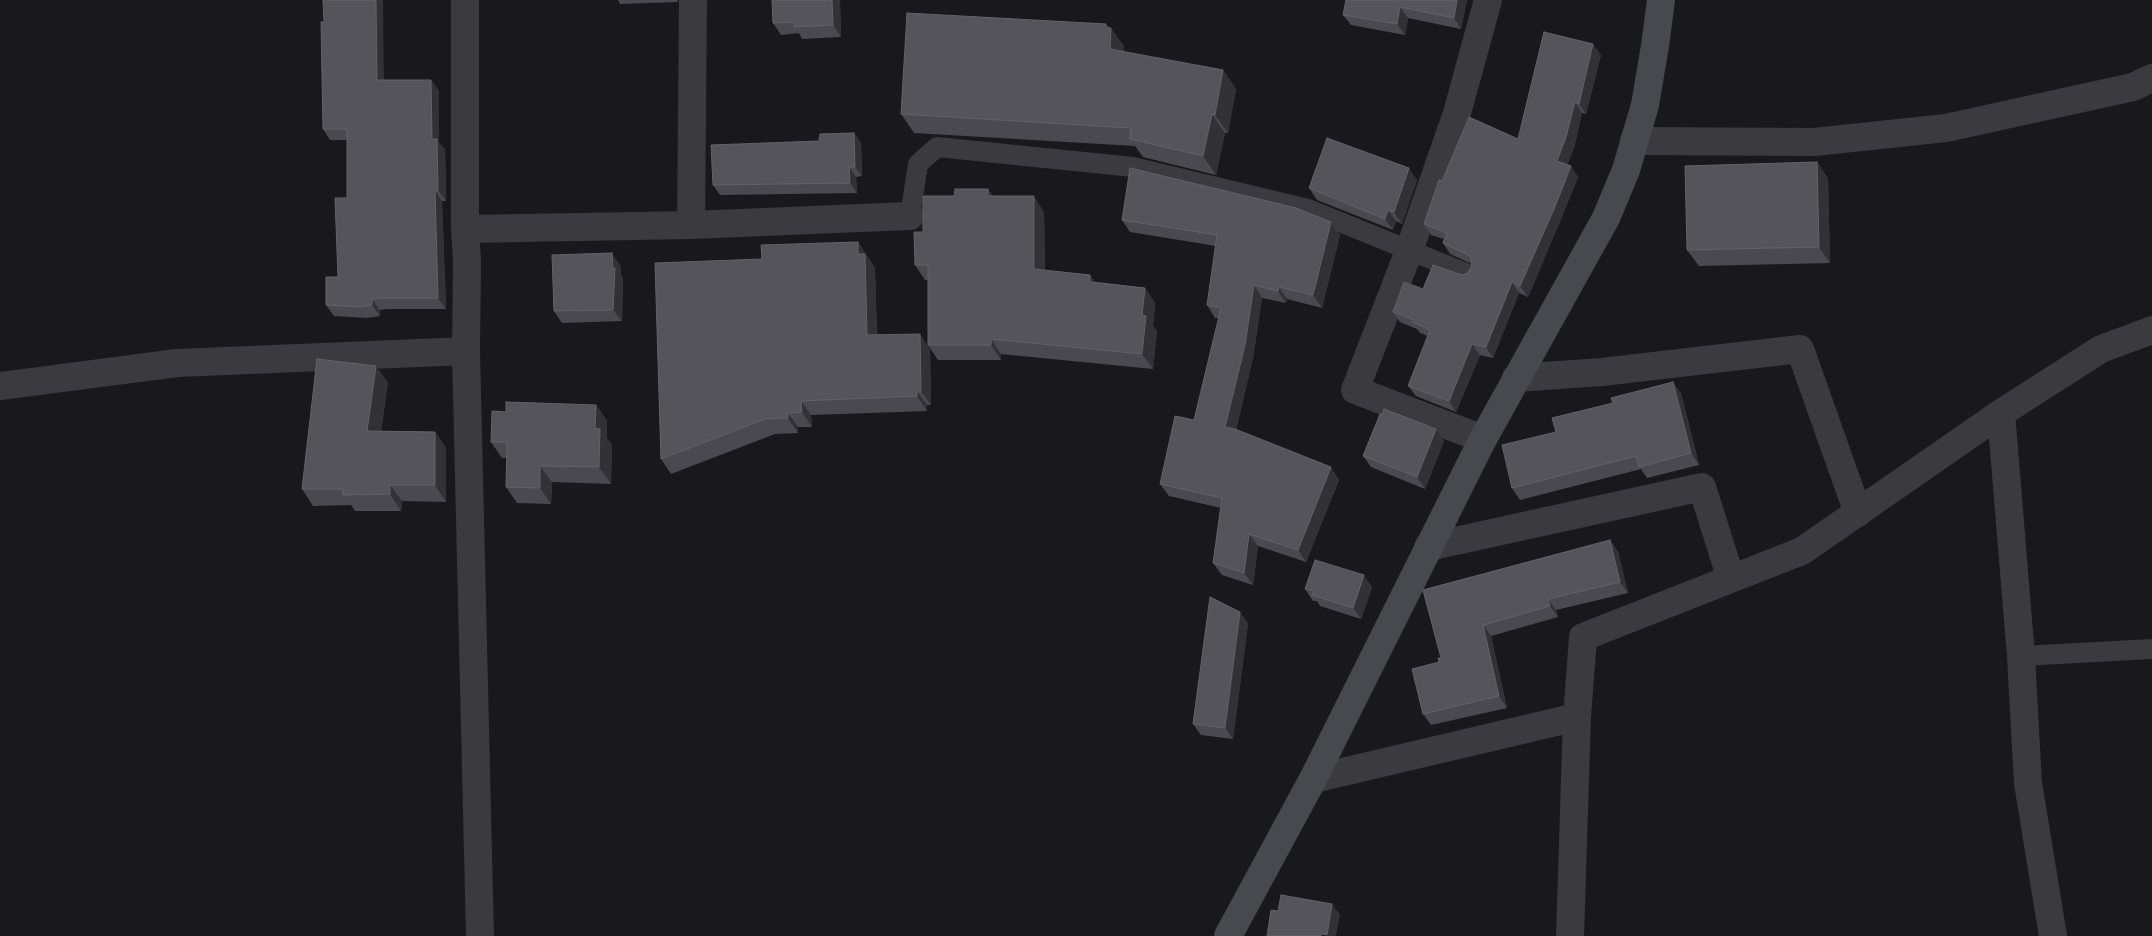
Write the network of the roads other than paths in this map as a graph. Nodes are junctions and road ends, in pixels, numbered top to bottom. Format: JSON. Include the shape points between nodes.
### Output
{"nodes":[{"id":1,"x":465,"y":0,"type":"edge"},
{"id":2,"x":693,"y":0,"type":"edge"},
{"id":3,"x":1488,"y":0,"type":"edge"},
{"id":4,"x":1660,"y":0,"type":"edge"},
{"id":5,"x":2152,"y":78,"type":"edge"},
{"id":6,"x":1634,"y":141,"type":"junction"},
{"id":7,"x":910,"y":216,"type":"joint"},
{"id":8,"x":691,"y":225,"type":"junction"},
{"id":9,"x":464,"y":229,"type":"junction"},
{"id":10,"x":1409,"y":251,"type":"junction"},
{"id":11,"x":1468,"y":274,"type":"edge"},
{"id":12,"x":2152,"y":330,"type":"edge"},
{"id":13,"x":466,"y":351,"type":"junction"},
{"id":14,"x":1516,"y":378,"type":"junction"},
{"id":15,"x":0,"y":386,"type":"edge"},
{"id":16,"x":2001,"y":413,"type":"junction"},
{"id":17,"x":1483,"y":439,"type":"junction"},
{"id":18,"x":1858,"y":513,"type":"junction"},
{"id":19,"x":1428,"y":547,"type":"junction"},
{"id":20,"x":1731,"y":579,"type":"junction"},
{"id":21,"x":2152,"y":649,"type":"edge"},
{"id":22,"x":2021,"y":656,"type":"junction"},
{"id":23,"x":1577,"y":717,"type":"junction"},
{"id":24,"x":1314,"y":779,"type":"junction"},
{"id":25,"x":2051,"y":927,"type":"edge"},
{"id":26,"x":480,"y":936,"type":"edge"},
{"id":27,"x":1228,"y":936,"type":"edge"},
{"id":28,"x":1570,"y":936,"type":"edge"}],
"edges":[{"from":1,"to":9,"type":"street"},
{"from":2,"to":8,"type":"street"},
{"from":3,"to":10,"type":"street","via":[[1457,113]]},
{"from":4,"to":6,"type":"street","via":[[1646,105]]},
{"from":5,"to":6,"type":"street","via":[[2133,87],[1946,128],[1814,142]]},
{"from":6,"to":14,"type":"street","via":[[1606,218]]},
{"from":7,"to":8,"type":"street"},
{"from":7,"to":10,"type":"lane","via":[[918,164],[937,147],[1133,167],[1308,209]]},
{"from":8,"to":9,"type":"street"},
{"from":9,"to":13,"type":"street"},
{"from":10,"to":11,"type":"lane"},
{"from":10,"to":17,"type":"street","via":[[1355,390]]},
{"from":12,"to":16,"type":"street","via":[[2101,349]]},
{"from":13,"to":15,"type":"street","via":[[177,363]]},
{"from":13,"to":26,"type":"street"},
{"from":14,"to":17,"type":"street"},
{"from":14,"to":18,"type":"street","via":[[1602,372],[1800,349]]},
{"from":16,"to":18,"type":"street"},
{"from":16,"to":22,"type":"street"},
{"from":17,"to":19,"type":"street"},
{"from":18,"to":20,"type":"street","via":[[1802,551]]},
{"from":19,"to":20,"type":"street","via":[[1702,487]]},
{"from":19,"to":24,"type":"street"},
{"from":20,"to":23,"type":"street","via":[[1583,637]]},
{"from":21,"to":22,"type":"lane"},
{"from":22,"to":25,"type":"street","via":[[2028,783]]},
{"from":23,"to":24,"type":"street"},
{"from":23,"to":28,"type":"street"},
{"from":24,"to":27,"type":"street"}]}
